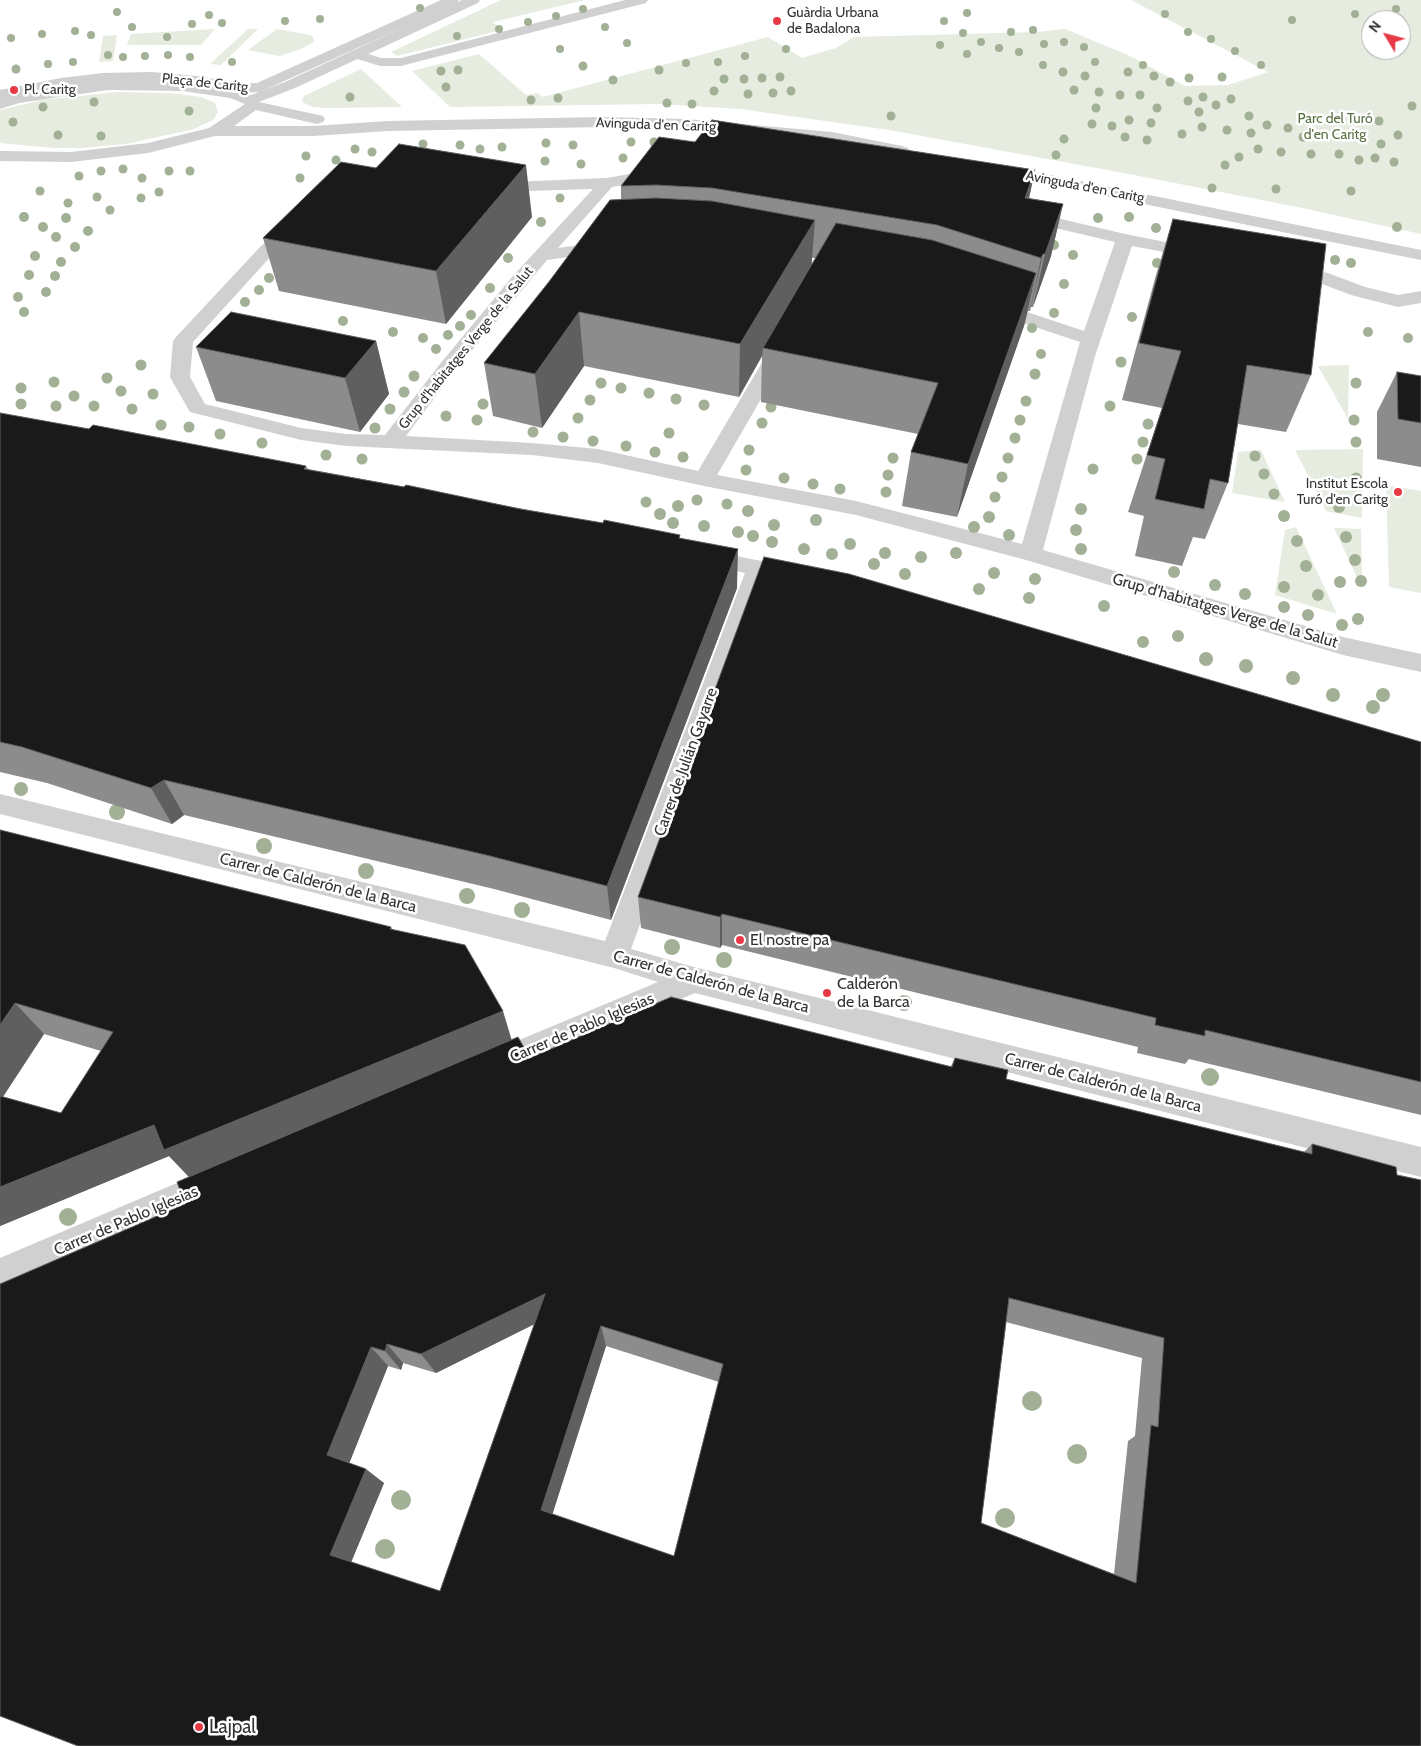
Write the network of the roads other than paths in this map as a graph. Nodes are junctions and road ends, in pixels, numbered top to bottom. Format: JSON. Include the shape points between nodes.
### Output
{"nodes":[{"id":1,"x":452,"y":0,"type":"edge"},
{"id":2,"x":473,"y":0,"type":"edge"},
{"id":3,"x":641,"y":0,"type":"edge"},
{"id":4,"x":356,"y":54,"type":"junction"},
{"id":5,"x":0,"y":95,"type":"edge"},
{"id":6,"x":252,"y":102,"type":"junction"},
{"id":7,"x":0,"y":104,"type":"edge"},
{"id":8,"x":388,"y":126,"type":"junction"},
{"id":9,"x":215,"y":131,"type":"junction"},
{"id":10,"x":920,"y":154,"type":"edge"},
{"id":11,"x":0,"y":156,"type":"edge"},
{"id":12,"x":978,"y":166,"type":"edge"},
{"id":13,"x":682,"y":169,"type":"edge"},
{"id":14,"x":607,"y":183,"type":"junction"},
{"id":15,"x":478,"y":187,"type":"edge"},
{"id":16,"x":1004,"y":212,"type":"edge"},
{"id":17,"x":309,"y":218,"type":"edge"},
{"id":18,"x":1125,"y":240,"type":"junction"},
{"id":19,"x":624,"y":245,"type":"edge"},
{"id":20,"x":542,"y":255,"type":"junction"},
{"id":21,"x":1421,"y":255,"type":"edge"},
{"id":22,"x":1220,"y":258,"type":"edge"},
{"id":23,"x":1267,"y":267,"type":"edge"},
{"id":24,"x":1421,"y":297,"type":"edge"},
{"id":25,"x":974,"y":301,"type":"edge"},
{"id":26,"x":790,"y":330,"type":"edge"},
{"id":27,"x":1090,"y":340,"type":"junction"},
{"id":28,"x":391,"y":442,"type":"junction"},
{"id":29,"x":704,"y":479,"type":"junction"},
{"id":30,"x":682,"y":554,"type":"edge"},
{"id":31,"x":1031,"y":554,"type":"junction"},
{"id":32,"x":758,"y":568,"type":"junction"},
{"id":33,"x":816,"y":580,"type":"edge"},
{"id":34,"x":1421,"y":663,"type":"edge"},
{"id":35,"x":0,"y":804,"type":"edge"},
{"id":36,"x":614,"y":956,"type":"junction"},
{"id":37,"x":694,"y":980,"type":"junction"},
{"id":38,"x":471,"y":1075,"type":"edge"},
{"id":39,"x":1421,"y":1162,"type":"edge"},
{"id":40,"x":245,"y":1171,"type":"edge"},
{"id":41,"x":0,"y":1274,"type":"edge"}],
"edges":[{"from":1,"to":5,"type":"street","name":"Plaça de Caritg","via":[[260,87],[238,88],[152,77],[103,78]]},
{"from":2,"to":4,"type":"street","name":"Plaça de Caritg"},
{"from":3,"to":4,"type":"street","via":[[402,62],[380,62]]},
{"from":4,"to":6,"type":"street","name":"Plaça de Caritg"},
{"from":6,"to":7,"type":"street","name":"Avinguda d'en Caritg","via":[[232,94],[183,86],[108,85]]},
{"from":6,"to":8,"type":"street","name":"Avinguda d'en Caritg","via":[[325,121]]},
{"from":6,"to":9,"type":"street","name":"Plaça de Caritg","via":[[239,116]]},
{"from":8,"to":9,"type":"street","name":"Avinguda d'en Caritg","via":[[313,131]]},
{"from":8,"to":10,"type":"street","name":"Avinguda d'en Caritg","via":[[603,122],[686,124],[832,137]]},
{"from":9,"to":11,"type":"street","via":[[148,148],[100,154]]},
{"from":12,"to":21,"type":"street","name":"Avinguda d'en Caritg"},
{"from":13,"to":14,"type":"street"},
{"from":14,"to":15,"type":"street"},
{"from":14,"to":20,"type":"street","name":"Grup d'habitatges Verge de la Salut"},
{"from":16,"to":18,"type":"street"},
{"from":17,"to":28,"type":"street","name":"Grup d'habitatges Verge de la Salut","via":[[267,250],[183,341],[180,377],[197,408],[301,434]]},
{"from":18,"to":22,"type":"street"},
{"from":18,"to":27,"type":"street"},
{"from":19,"to":20,"type":"street","name":"Grup d'habitatges Verge de la Salut"},
{"from":20,"to":28,"type":"street","name":"Grup d'habitatges Verge de la Salut","via":[[447,368]]},
{"from":23,"to":24,"type":"street","via":[[1322,277],[1358,291],[1398,301]]},
{"from":25,"to":27,"type":"street"},
{"from":26,"to":29,"type":"street"},
{"from":27,"to":31,"type":"street"},
{"from":28,"to":29,"type":"street","name":"Grup d'habitatges Verge de la Salut","via":[[532,449],[598,456]]},
{"from":29,"to":31,"type":"street","name":"Grup d'habitatges Verge de la Salut","via":[[856,508]]},
{"from":30,"to":32,"type":"street"},
{"from":31,"to":34,"type":"street","name":"Grup d'habitatges Verge de la Salut","via":[[1343,646]]},
{"from":32,"to":33,"type":"street"},
{"from":32,"to":36,"type":"street","name":"Carrer de Julián Gayarre"},
{"from":35,"to":36,"type":"street","name":"Carrer de Calderón de la Barca"},
{"from":36,"to":37,"type":"street","name":"Carrer de Calderón de la Barca"},
{"from":37,"to":38,"type":"street","name":"Carrer de Pablo Iglesias"},
{"from":37,"to":39,"type":"street","name":"Carrer de Calderón de la Barca"},
{"from":40,"to":41,"type":"street","name":"Carrer de Pablo Iglesias"}]}
